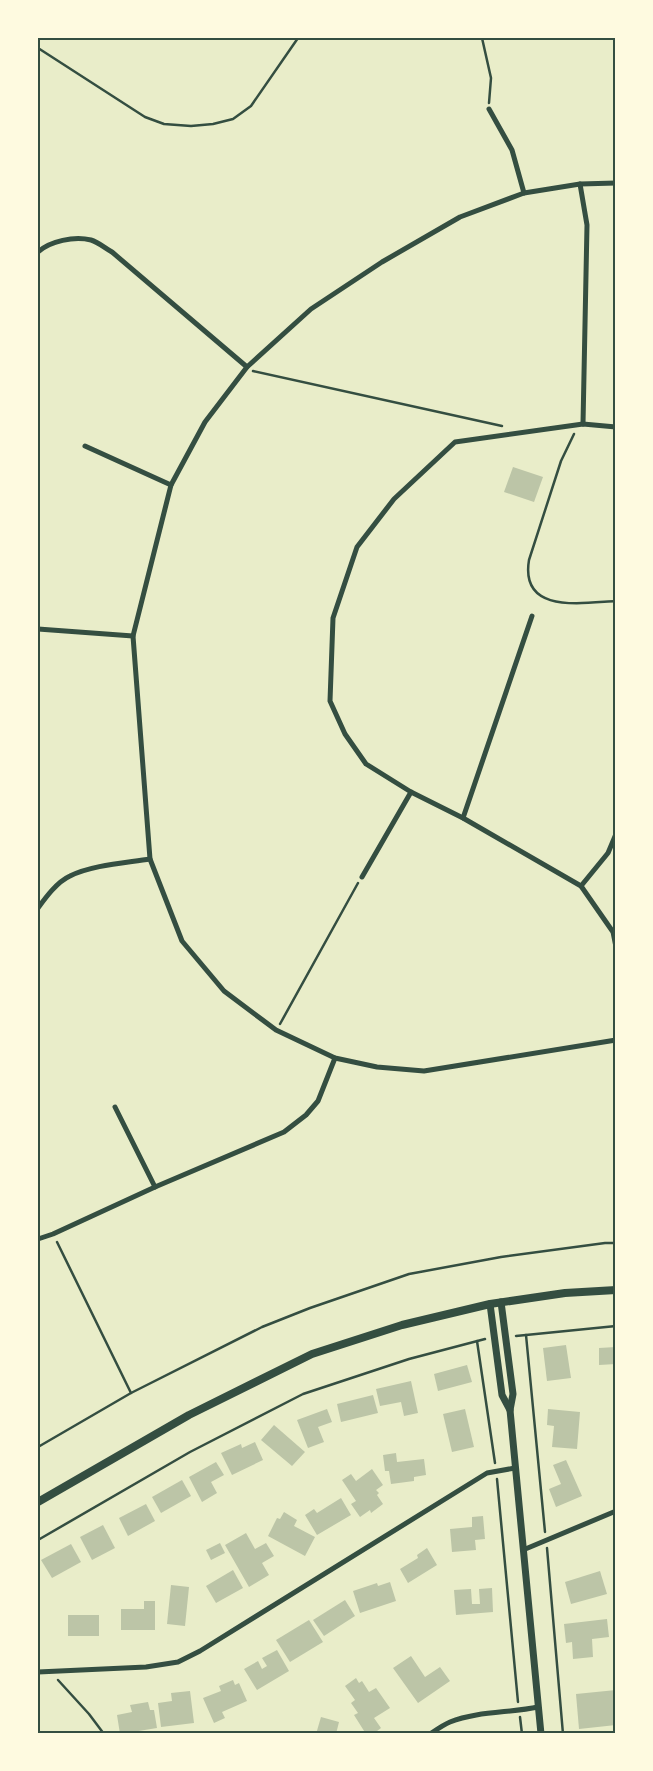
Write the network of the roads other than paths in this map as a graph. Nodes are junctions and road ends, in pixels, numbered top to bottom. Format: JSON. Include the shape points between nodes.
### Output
{"nodes":[{"id":1,"x":489,"y":109,"type":"road end"},
{"id":2,"x":616,"y":183,"type":"edge"},
{"id":3,"x":580,"y":184,"type":"junction"},
{"id":4,"x":524,"y":193,"type":"junction"},
{"id":5,"x":38,"y":252,"type":"edge"},
{"id":6,"x":247,"y":367,"type":"junction"},
{"id":7,"x":583,"y":424,"type":"junction"},
{"id":8,"x":616,"y":427,"type":"edge"},
{"id":9,"x":85,"y":446,"type":"dead end"},
{"id":10,"x":171,"y":485,"type":"junction"},
{"id":11,"x":532,"y":616,"type":"dead end"},
{"id":12,"x":38,"y":629,"type":"edge"},
{"id":13,"x":132,"y":636,"type":"junction"},
{"id":14,"x":411,"y":792,"type":"junction"},
{"id":15,"x":463,"y":818,"type":"junction"},
{"id":16,"x":616,"y":834,"type":"edge"},
{"id":17,"x":150,"y":859,"type":"junction"},
{"id":18,"x":362,"y":877,"type":"road end"},
{"id":19,"x":581,"y":886,"type":"junction"},
{"id":20,"x":38,"y":908,"type":"edge"},
{"id":21,"x":616,"y":947,"type":"edge"},
{"id":22,"x":616,"y":1040,"type":"edge"},
{"id":23,"x":335,"y":1058,"type":"junction"},
{"id":24,"x":115,"y":1108,"type":"dead end"},
{"id":25,"x":156,"y":1187,"type":"junction"},
{"id":26,"x":38,"y":1239,"type":"edge"},
{"id":27,"x":616,"y":1290,"type":"edge"},
{"id":28,"x":501,"y":1302,"type":"junction"},
{"id":29,"x":490,"y":1304,"type":"junction"},
{"id":30,"x":510,"y":1410,"type":"junction"},
{"id":31,"x":515,"y":1468,"type":"junction"},
{"id":32,"x":38,"y":1502,"type":"edge"},
{"id":33,"x":616,"y":1511,"type":"edge"},
{"id":34,"x":523,"y":1550,"type":"junction"},
{"id":35,"x":38,"y":1672,"type":"edge"},
{"id":36,"x":538,"y":1707,"type":"junction"},
{"id":37,"x":430,"y":1734,"type":"edge"},
{"id":38,"x":541,"y":1734,"type":"edge"}],
"edges":[{"from":1,"to":4,"type":"street","via":[[512,150]]},
{"from":2,"to":3,"type":"street"},
{"from":3,"to":4,"type":"street"},
{"from":3,"to":7,"type":"street","via":[[587,225]]},
{"from":4,"to":6,"type":"street","via":[[460,217],[382,262],[311,309]]},
{"from":5,"to":6,"type":"street","via":[[44,246],[70,239],[92,240],[112,252]]},
{"from":6,"to":10,"type":"street","via":[[205,422]]},
{"from":7,"to":8,"type":"street"},
{"from":7,"to":14,"type":"street","via":[[456,442],[394,499],[357,547],[333,618],[330,701],[345,734],[366,764]]},
{"from":9,"to":10,"type":"street"},
{"from":10,"to":13,"type":"street"},
{"from":11,"to":15,"type":"street"},
{"from":12,"to":13,"type":"street"},
{"from":13,"to":17,"type":"street"},
{"from":14,"to":15,"type":"street"},
{"from":14,"to":18,"type":"street"},
{"from":15,"to":19,"type":"street"},
{"from":16,"to":19,"type":"street","via":[[608,853]]},
{"from":17,"to":20,"type":"street","via":[[70,876],[50,892]]},
{"from":17,"to":23,"type":"street","via":[[182,941],[224,991],[276,1030]]},
{"from":19,"to":21,"type":"street","via":[[613,932]]},
{"from":22,"to":23,"type":"street","via":[[424,1071],[377,1067]]},
{"from":23,"to":25,"type":"street","via":[[318,1101],[306,1116],[284,1132]]},
{"from":24,"to":25,"type":"street"},
{"from":25,"to":26,"type":"street"},
{"from":27,"to":28,"type":"main road"},
{"from":28,"to":29,"type":"main road"},
{"from":28,"to":30,"type":"street","via":[[513,1394]]},
{"from":29,"to":30,"type":"street","via":[[502,1396]]},
{"from":29,"to":32,"type":"main road","via":[[402,1325],[312,1354],[189,1415]]},
{"from":30,"to":31,"type":"street"},
{"from":31,"to":34,"type":"street"},
{"from":31,"to":35,"type":"street","via":[[488,1473],[178,1662],[146,1668]]},
{"from":33,"to":34,"type":"street"},
{"from":34,"to":36,"type":"street"},
{"from":36,"to":37,"type":"street","via":[[450,1722]]},
{"from":36,"to":38,"type":"street"}]}
